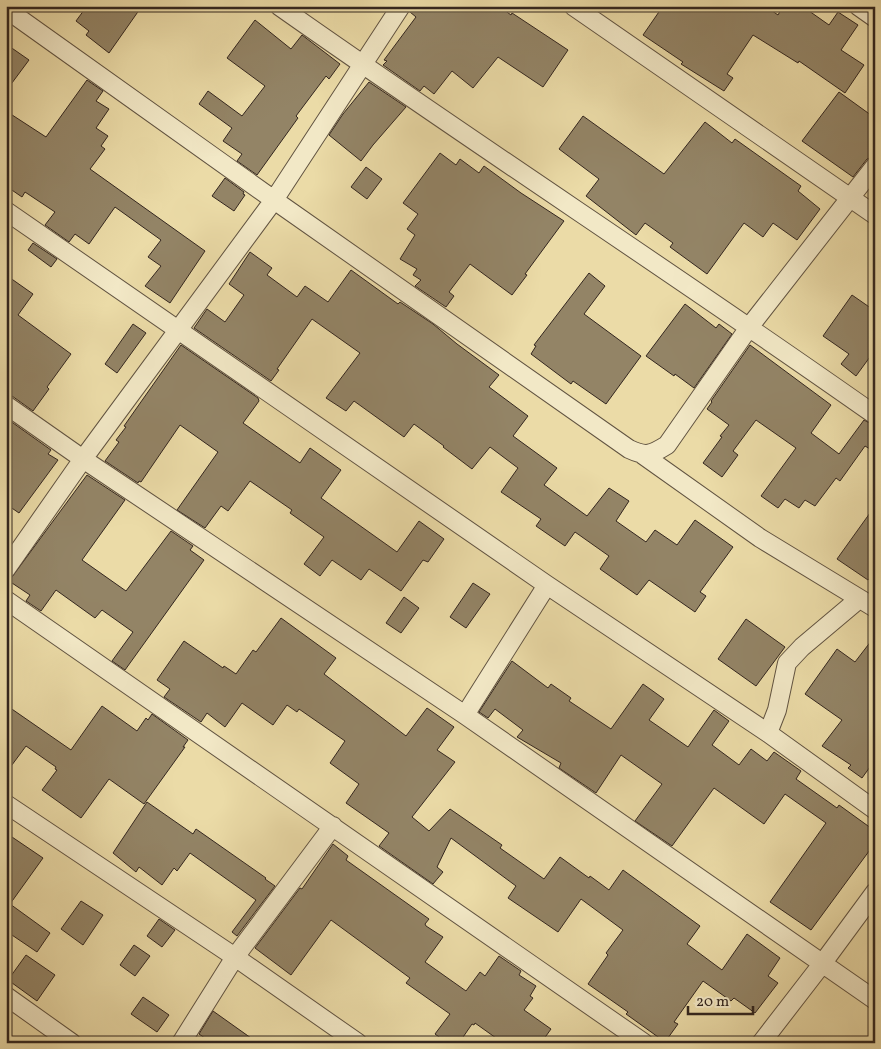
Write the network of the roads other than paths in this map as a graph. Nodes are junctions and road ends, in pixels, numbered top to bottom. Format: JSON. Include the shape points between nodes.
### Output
{"nodes":[{"id":1,"x":279,"y":6,"type":"edge"},
{"id":2,"x":401,"y":6,"type":"edge"},
{"id":3,"x":573,"y":6,"type":"edge"},
{"id":4,"x":858,"y":6,"type":"edge"},
{"id":5,"x":6,"y":9,"type":"edge"},
{"id":6,"x":875,"y":18,"type":"edge"},
{"id":7,"x":362,"y":65,"type":"junction"},
{"id":8,"x":875,"y":166,"type":"edge"},
{"id":9,"x":849,"y":198,"type":"junction"},
{"id":10,"x":274,"y":200,"type":"junction"},
{"id":11,"x":6,"y":212,"type":"edge"},
{"id":12,"x":875,"y":215,"type":"edge"},
{"id":13,"x":750,"y":326,"type":"junction"},
{"id":14,"x":178,"y":330,"type":"junction"},
{"id":15,"x":6,"y":405,"type":"edge"},
{"id":16,"x":875,"y":415,"type":"edge"},
{"id":17,"x":643,"y":455,"type":"junction"},
{"id":18,"x":83,"y":459,"type":"junction"},
{"id":19,"x":6,"y":569,"type":"edge"},
{"id":20,"x":547,"y":585,"type":"junction"},
{"id":21,"x":859,"y":599,"type":"junction"},
{"id":22,"x":6,"y":600,"type":"edge"},
{"id":23,"x":875,"y":608,"type":"edge"},
{"id":24,"x":464,"y":715,"type":"junction"},
{"id":25,"x":768,"y":733,"type":"junction"},
{"id":26,"x":6,"y":804,"type":"edge"},
{"id":27,"x":875,"y":810,"type":"edge"},
{"id":28,"x":332,"y":826,"type":"junction"},
{"id":29,"x":875,"y":892,"type":"edge"},
{"id":30,"x":235,"y":957,"type":"junction"},
{"id":31,"x":822,"y":964,"type":"junction"},
{"id":32,"x":6,"y":996,"type":"edge"},
{"id":33,"x":875,"y":1000,"type":"edge"},
{"id":34,"x":72,"y":1043,"type":"edge"},
{"id":35,"x":181,"y":1043,"type":"edge"},
{"id":36,"x":358,"y":1043,"type":"edge"},
{"id":37,"x":644,"y":1043,"type":"edge"},
{"id":38,"x":761,"y":1043,"type":"edge"}],
"edges":[{"from":1,"to":7,"type":"street"},
{"from":2,"to":7,"type":"street"},
{"from":3,"to":9,"type":"street"},
{"from":4,"to":6,"type":"street"},
{"from":5,"to":10,"type":"street"},
{"from":7,"to":10,"type":"street"},
{"from":7,"to":13,"type":"street"},
{"from":8,"to":9,"type":"street"},
{"from":9,"to":12,"type":"street"},
{"from":9,"to":13,"type":"street"},
{"from":10,"to":14,"type":"street"},
{"from":10,"to":17,"type":"street","via":[[629,449]]},
{"from":11,"to":14,"type":"street"},
{"from":13,"to":16,"type":"street"},
{"from":13,"to":17,"type":"street","via":[[667,446]]},
{"from":14,"to":18,"type":"street"},
{"from":14,"to":20,"type":"street"},
{"from":15,"to":18,"type":"street"},
{"from":17,"to":21,"type":"street","via":[[760,538]]},
{"from":18,"to":19,"type":"street"},
{"from":18,"to":24,"type":"street"},
{"from":20,"to":24,"type":"street"},
{"from":20,"to":25,"type":"street"},
{"from":21,"to":23,"type":"street"},
{"from":21,"to":25,"type":"street","via":[[787,663],[777,710]]},
{"from":22,"to":28,"type":"street"},
{"from":24,"to":31,"type":"street"},
{"from":25,"to":27,"type":"street"},
{"from":26,"to":30,"type":"street"},
{"from":28,"to":30,"type":"street"},
{"from":28,"to":37,"type":"street"},
{"from":29,"to":31,"type":"street"},
{"from":30,"to":35,"type":"street"},
{"from":30,"to":36,"type":"street"},
{"from":31,"to":33,"type":"street"},
{"from":31,"to":38,"type":"street"},
{"from":32,"to":34,"type":"street"}]}
